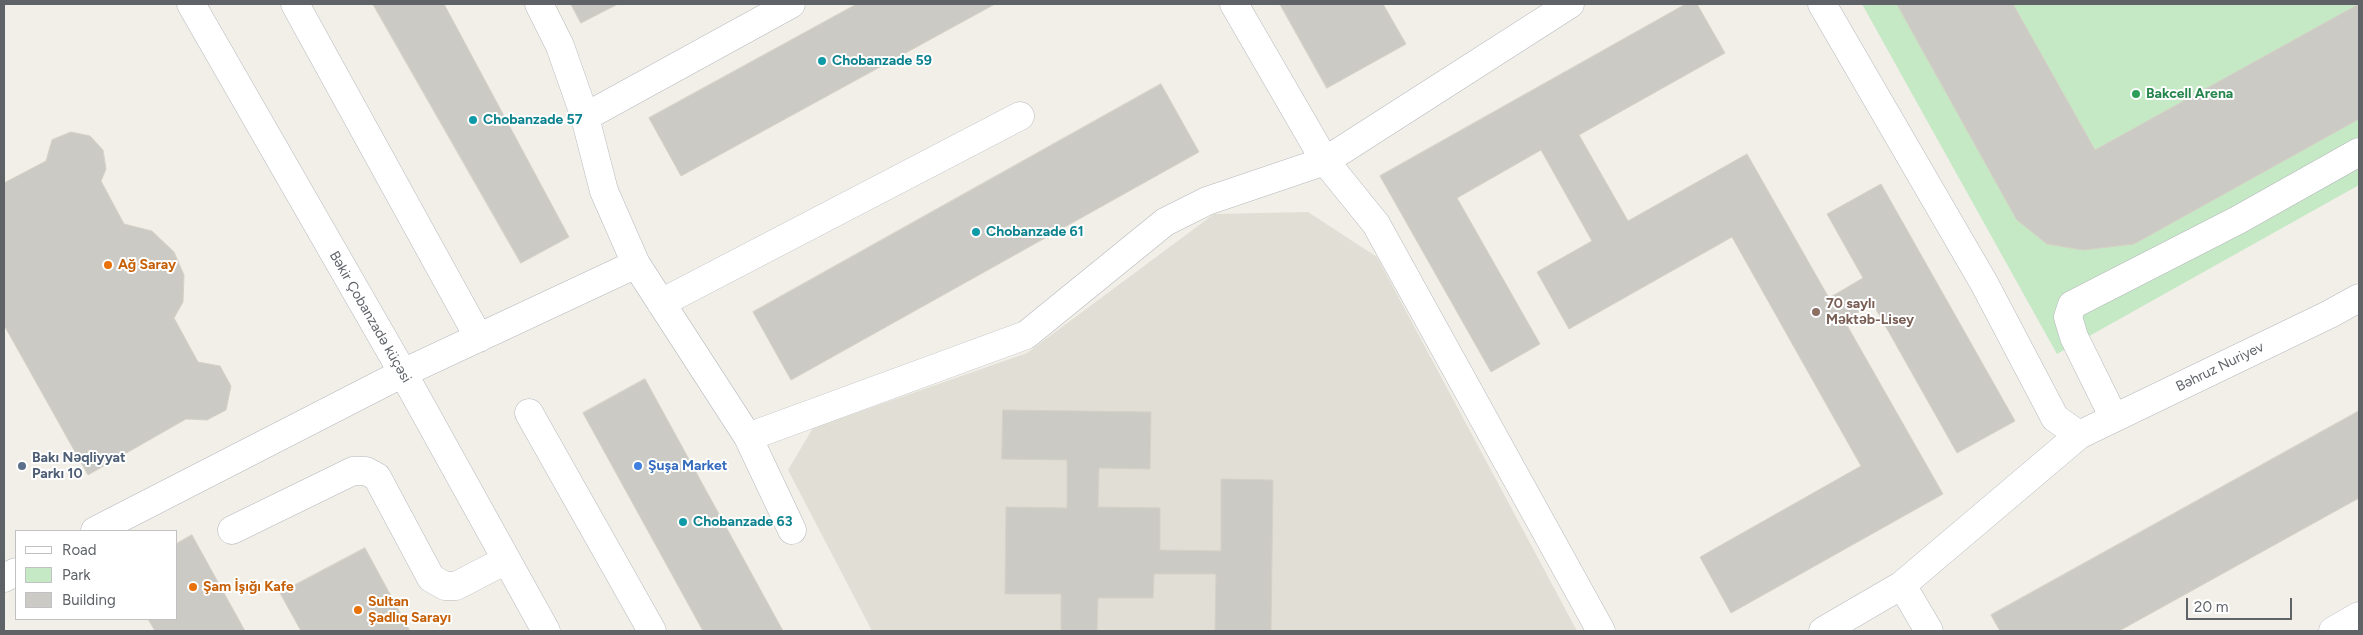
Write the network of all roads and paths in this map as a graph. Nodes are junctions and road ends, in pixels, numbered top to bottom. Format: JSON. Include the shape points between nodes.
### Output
{"nodes":[{"id":1,"x":191,"y":4,"type":"edge"},
{"id":2,"x":295,"y":4,"type":"edge"},
{"id":3,"x":539,"y":4,"type":"edge"},
{"id":4,"x":792,"y":4,"type":"edge"},
{"id":5,"x":1234,"y":4,"type":"edge"},
{"id":6,"x":1570,"y":4,"type":"edge"},
{"id":7,"x":1822,"y":4,"type":"edge"},
{"id":8,"x":1020,"y":116,"type":"dead end"},
{"id":9,"x":585,"y":117,"type":"junction"},
{"id":10,"x":2359,"y":152,"type":"edge"},
{"id":11,"x":1325,"y":160,"type":"junction"},
{"id":12,"x":636,"y":264,"type":"junction"},
{"id":13,"x":2359,"y":298,"type":"edge"},
{"id":14,"x":661,"y":303,"type":"junction"},
{"id":15,"x":479,"y":338,"type":"junction"},
{"id":16,"x":402,"y":373,"type":"junction"},
{"id":17,"x":529,"y":413,"type":"dead end"},
{"id":18,"x":2114,"y":418,"type":"junction"},
{"id":19,"x":2079,"y":435,"type":"junction"},
{"id":20,"x":748,"y":437,"type":"junction"},
{"id":21,"x":97,"y":530,"type":"edge"},
{"id":22,"x":232,"y":530,"type":"dead end"},
{"id":23,"x":792,"y":530,"type":"dead end"},
{"id":24,"x":506,"y":560,"type":"junction"},
{"id":25,"x":1902,"y":585,"type":"junction"},
{"id":26,"x":2359,"y":616,"type":"edge"},
{"id":27,"x":1826,"y":630,"type":"edge"},
{"id":28,"x":546,"y":631,"type":"edge"},
{"id":29,"x":652,"y":631,"type":"edge"},
{"id":30,"x":1602,"y":631,"type":"edge"},
{"id":31,"x":1929,"y":631,"type":"edge"},
{"id":32,"x":2333,"y":631,"type":"edge"}],
"edges":[{"from":1,"to":16,"type":"street","name":"Bəkir Çobanzadə küçəsi"},
{"from":2,"to":15,"type":"street"},
{"from":3,"to":9,"type":"street","via":[[560,46]]},
{"from":4,"to":9,"type":"street"},
{"from":5,"to":11,"type":"street"},
{"from":6,"to":11,"type":"street"},
{"from":7,"to":19,"type":"street","via":[[1984,283],[2055,418]]},
{"from":8,"to":14,"type":"street"},
{"from":9,"to":12,"type":"street","via":[[604,191]]},
{"from":10,"to":18,"type":"street","via":[[2238,220],[2072,305],[2068,316],[2074,337]]},
{"from":11,"to":20,"type":"street","via":[[1207,201],[1166,222],[1026,335]]},
{"from":11,"to":30,"type":"street","via":[[1376,224]]},
{"from":12,"to":14,"type":"street"},
{"from":12,"to":15,"type":"street"},
{"from":13,"to":18,"type":"street","name":"Bəhruz Nuriyev"},
{"from":14,"to":20,"type":"street"},
{"from":15,"to":16,"type":"street"},
{"from":16,"to":21,"type":"street"},
{"from":16,"to":24,"type":"street","name":"Bəkir Çobanzadə küçəsi"},
{"from":17,"to":29,"type":"street"},
{"from":18,"to":19,"type":"street","name":"Bəhruz Nuriyev"},
{"from":19,"to":25,"type":"street","name":"Bəhruz Nuriyev"},
{"from":20,"to":23,"type":"street"},
{"from":22,"to":24,"type":"street","via":[[353,471],[366,471],[377,477],[431,578],[444,586],[456,586]]},
{"from":24,"to":28,"type":"street","name":"Bəkir Çobanzadə küçəsi"},
{"from":25,"to":27,"type":"street","name":"Bəhruz Nuriyev"},
{"from":25,"to":31,"type":"street"},
{"from":26,"to":32,"type":"street"}]}
